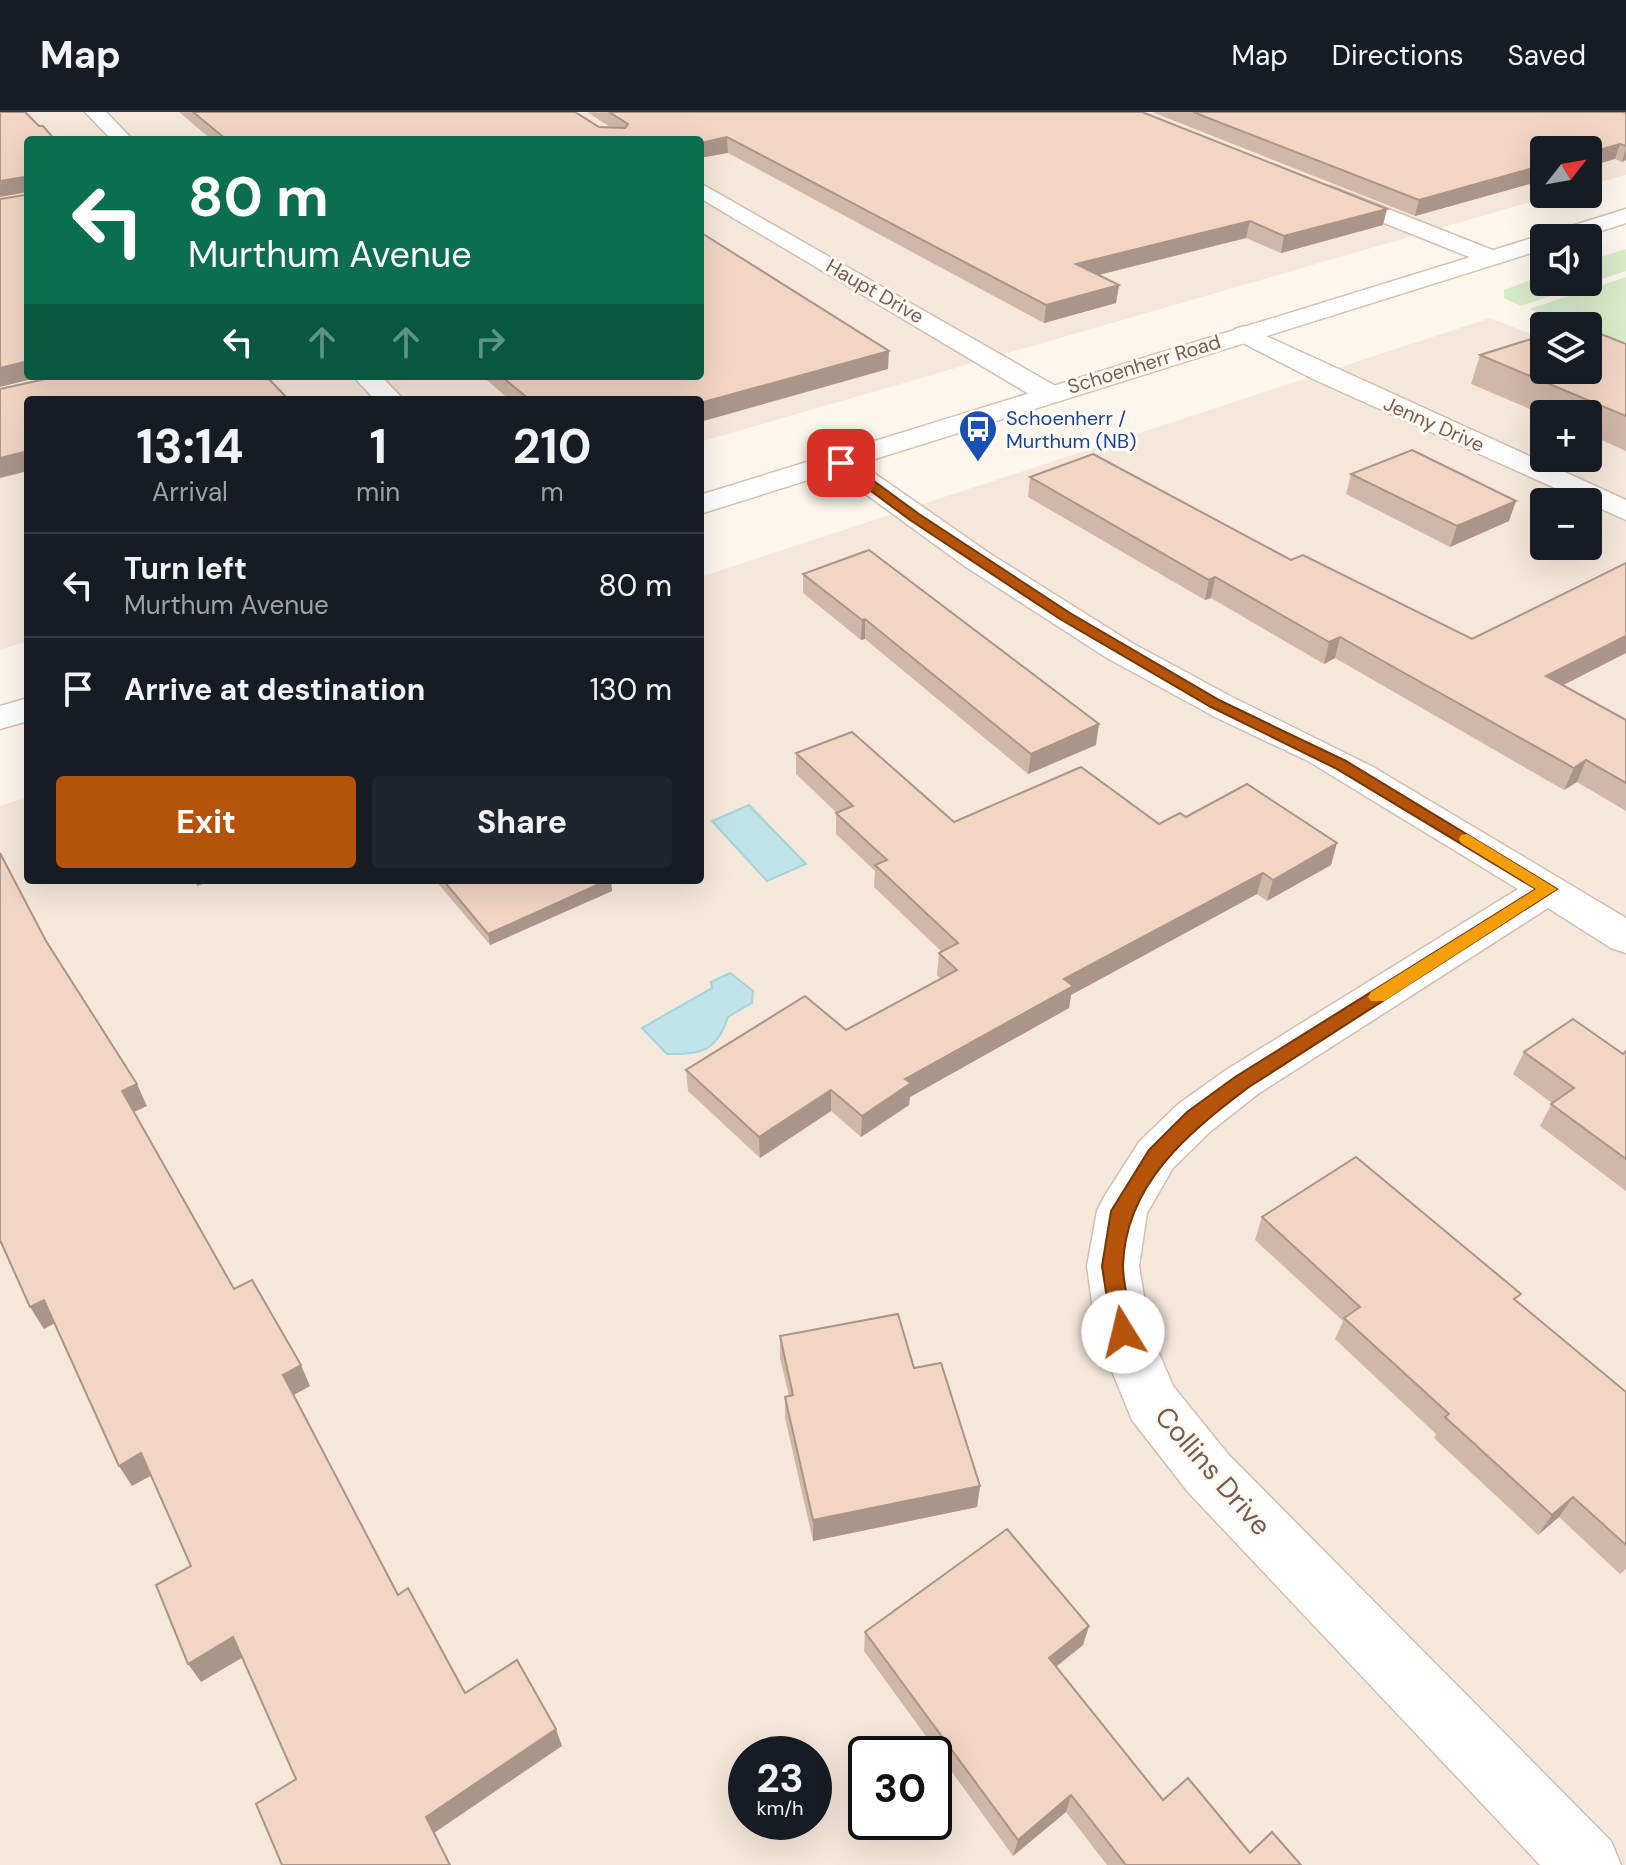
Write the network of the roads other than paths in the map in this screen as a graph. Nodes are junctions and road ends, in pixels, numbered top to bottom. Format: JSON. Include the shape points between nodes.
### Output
{"nodes":[{"id":1,"x":95,"y":112,"type":"edge"},
{"id":2,"x":119,"y":136,"type":"edge"},
{"id":3,"x":1311,"y":186,"type":"edge"},
{"id":4,"x":704,"y":191,"type":"edge"},
{"id":5,"x":1626,"y":216,"type":"edge"},
{"id":6,"x":1601,"y":224,"type":"edge"},
{"id":7,"x":1530,"y":246,"type":"edge"},
{"id":8,"x":1492,"y":258,"type":"junction"},
{"id":9,"x":1244,"y":334,"type":"junction"},
{"id":10,"x":370,"y":380,"type":"edge"},
{"id":11,"x":1049,"y":394,"type":"junction"},
{"id":12,"x":386,"y":396,"type":"edge"},
{"id":13,"x":841,"y":463,"type":"junction"},
{"id":14,"x":704,"y":504,"type":"edge"},
{"id":15,"x":1626,"y":511,"type":"edge"},
{"id":16,"x":24,"y":710,"type":"edge"},
{"id":17,"x":0,"y":718,"type":"edge"},
{"id":18,"x":1549,"y":889,"type":"junction"},
{"id":19,"x":1626,"y":938,"type":"edge"},
{"id":20,"x":1587,"y":1865,"type":"edge"}],
"edges":[{"from":1,"to":2,"type":"street"},
{"from":3,"to":8,"type":"street"},
{"from":4,"to":11,"type":"street","name":"Haupt Drive"},
{"from":5,"to":6,"type":"street"},
{"from":7,"to":8,"type":"street","name":"Schoenherr Road"},
{"from":8,"to":9,"type":"street","name":"Schoenherr Road"},
{"from":9,"to":11,"type":"street","name":"Schoenherr Road"},
{"from":9,"to":15,"type":"street","name":"Jenny Drive"},
{"from":10,"to":12,"type":"street"},
{"from":11,"to":13,"type":"street","name":"Schoenherr Road"},
{"from":13,"to":14,"type":"street","name":"Schoenherr Road"},
{"from":13,"to":18,"type":"street","via":[[1077,624],[1216,704],[1357,773]]},
{"from":16,"to":17,"type":"street"},
{"from":18,"to":19,"type":"street"},
{"from":18,"to":20,"type":"street","name":"Collins Drive","via":[[1242,1082],[1194,1118],[1156,1155],[1122,1211],[1113,1266],[1123,1332],[1152,1402],[1208,1473]]}]}
